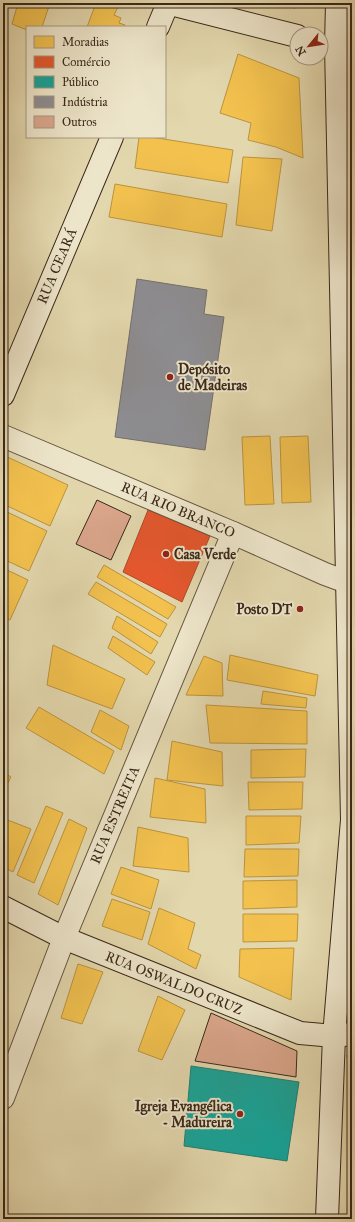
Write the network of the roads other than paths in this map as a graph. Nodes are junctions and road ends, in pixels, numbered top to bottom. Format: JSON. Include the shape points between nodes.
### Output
{"nodes":[{"id":1,"x":168,"y":3,"type":"edge"},
{"id":2,"x":337,"y":3,"type":"edge"},
{"id":3,"x":158,"y":26,"type":"edge"},
{"id":4,"x":289,"y":34,"type":"edge"},
{"id":5,"x":329,"y":39,"type":"edge"},
{"id":6,"x":329,"y":66,"type":"edge"},
{"id":7,"x":112,"y":138,"type":"edge"},
{"id":8,"x":3,"y":395,"type":"edge"},
{"id":9,"x":3,"y":436,"type":"edge"},
{"id":10,"x":233,"y":533,"type":"junction"},
{"id":11,"x":349,"y":584,"type":"edge"},
{"id":12,"x":3,"y":907,"type":"edge"},
{"id":13,"x":64,"y":938,"type":"junction"},
{"id":14,"x":343,"y":1035,"type":"edge"},
{"id":15,"x":3,"y":1098,"type":"edge"},
{"id":16,"x":327,"y":1219,"type":"edge"}],
"edges":[{"from":1,"to":3,"type":"street"},
{"from":1,"to":4,"type":"street"},
{"from":2,"to":5,"type":"street"},
{"from":6,"to":11,"type":"street"},
{"from":7,"to":8,"type":"street","name":"RUA CEARÁ"},
{"from":9,"to":10,"type":"street","name":"RUA RIO BRANCO"},
{"from":10,"to":11,"type":"street","name":"RUA RIO BRANCO"},
{"from":10,"to":13,"type":"street","name":"RUA ESTREITA"},
{"from":11,"to":14,"type":"street","via":[[352,820]]},
{"from":12,"to":13,"type":"street","name":"RUA OSWALDO CRUZ"},
{"from":13,"to":14,"type":"street","name":"RUA OSWALDO CRUZ","via":[[300,1033]]},
{"from":13,"to":15,"type":"street","name":"RUA ESTREITA"},
{"from":14,"to":16,"type":"street"}]}
